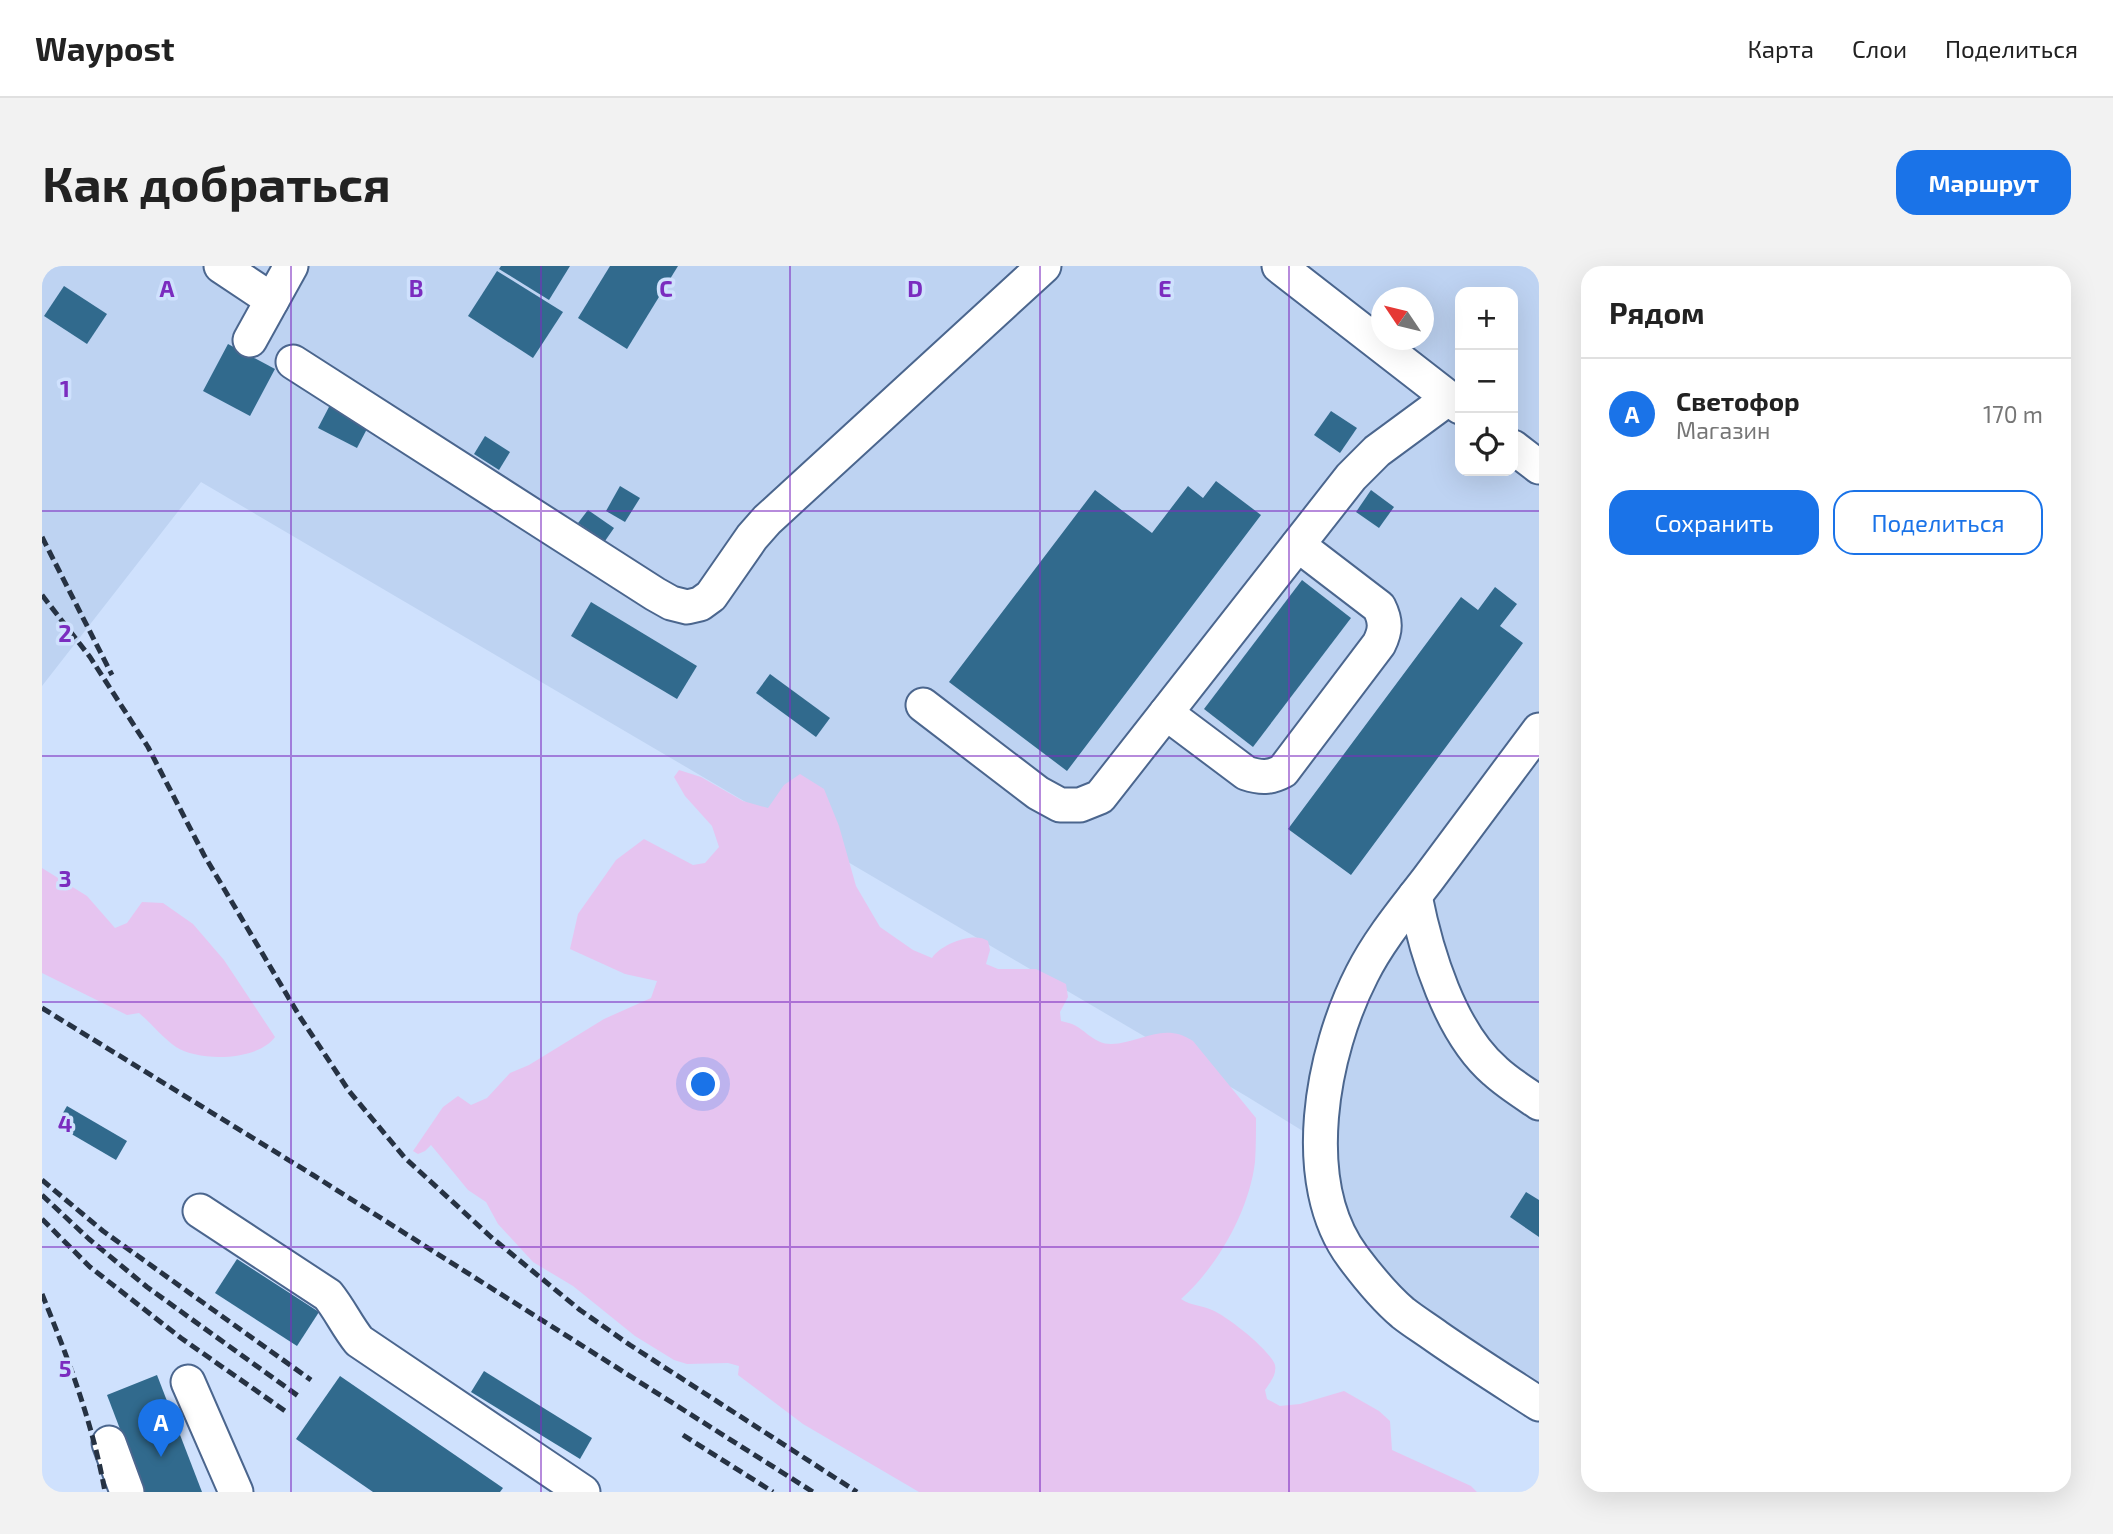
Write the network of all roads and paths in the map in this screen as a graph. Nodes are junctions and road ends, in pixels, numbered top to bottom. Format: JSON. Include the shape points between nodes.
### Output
{"nodes":[{"id":1,"x":221,"y":266,"type":"edge"},
{"id":2,"x":291,"y":266,"type":"edge"},
{"id":3,"x":1044,"y":266,"type":"edge"},
{"id":4,"x":1279,"y":266,"type":"edge"},
{"id":5,"x":272,"y":300,"type":"junction"},
{"id":6,"x":250,"y":340,"type":"dead end"},
{"id":7,"x":293,"y":362,"type":"dead end"},
{"id":8,"x":1455,"y":403,"type":"edge"},
{"id":9,"x":1518,"y":451,"type":"edge"},
{"id":10,"x":1539,"y":467,"type":"edge"},
{"id":11,"x":1298,"y":545,"type":"junction"},
{"id":12,"x":923,"y":705,"type":"dead end"},
{"id":13,"x":1166,"y":713,"type":"junction"},
{"id":14,"x":1539,"y":730,"type":"edge"},
{"id":15,"x":1409,"y":904,"type":"junction"},
{"id":16,"x":1539,"y":1103,"type":"edge"},
{"id":17,"x":200,"y":1210,"type":"dead end"},
{"id":18,"x":188,"y":1382,"type":"dead end"},
{"id":19,"x":1539,"y":1404,"type":"edge"},
{"id":20,"x":109,"y":1443,"type":"dead end"},
{"id":21,"x":537,"y":1479,"type":"edge"},
{"id":22,"x":127,"y":1492,"type":"edge"},
{"id":23,"x":236,"y":1492,"type":"edge"},
{"id":24,"x":583,"y":1492,"type":"edge"}],
"edges":[{"from":1,"to":5,"type":"street"},
{"from":2,"to":5,"type":"street"},
{"from":3,"to":7,"type":"street","via":[[767,520],[710,596],[687,607],[655,594]]},
{"from":4,"to":8,"type":"street"},
{"from":5,"to":6,"type":"street"},
{"from":8,"to":11,"type":"street","via":[[1377,451]]},
{"from":9,"to":10,"type":"street"},
{"from":11,"to":13,"type":"street"},
{"from":11,"to":13,"type":"street","via":[[1379,607],[1385,620],[1379,644],[1283,771],[1272,777],[1246,774]]},
{"from":12,"to":13,"type":"street","via":[[1060,805],[1080,805],[1100,797]]},
{"from":14,"to":15,"type":"street"},
{"from":15,"to":16,"type":"street","via":[[1452,1011],[1470,1043],[1494,1070]]},
{"from":15,"to":19,"type":"street","via":[[1375,950],[1341,1022],[1319,1141],[1327,1201],[1351,1255],[1402,1312]]},
{"from":17,"to":21,"type":"street","via":[[328,1295],[359,1341]]},
{"from":18,"to":23,"type":"street"},
{"from":20,"to":22,"type":"street"},
{"from":21,"to":24,"type":"street"}]}
